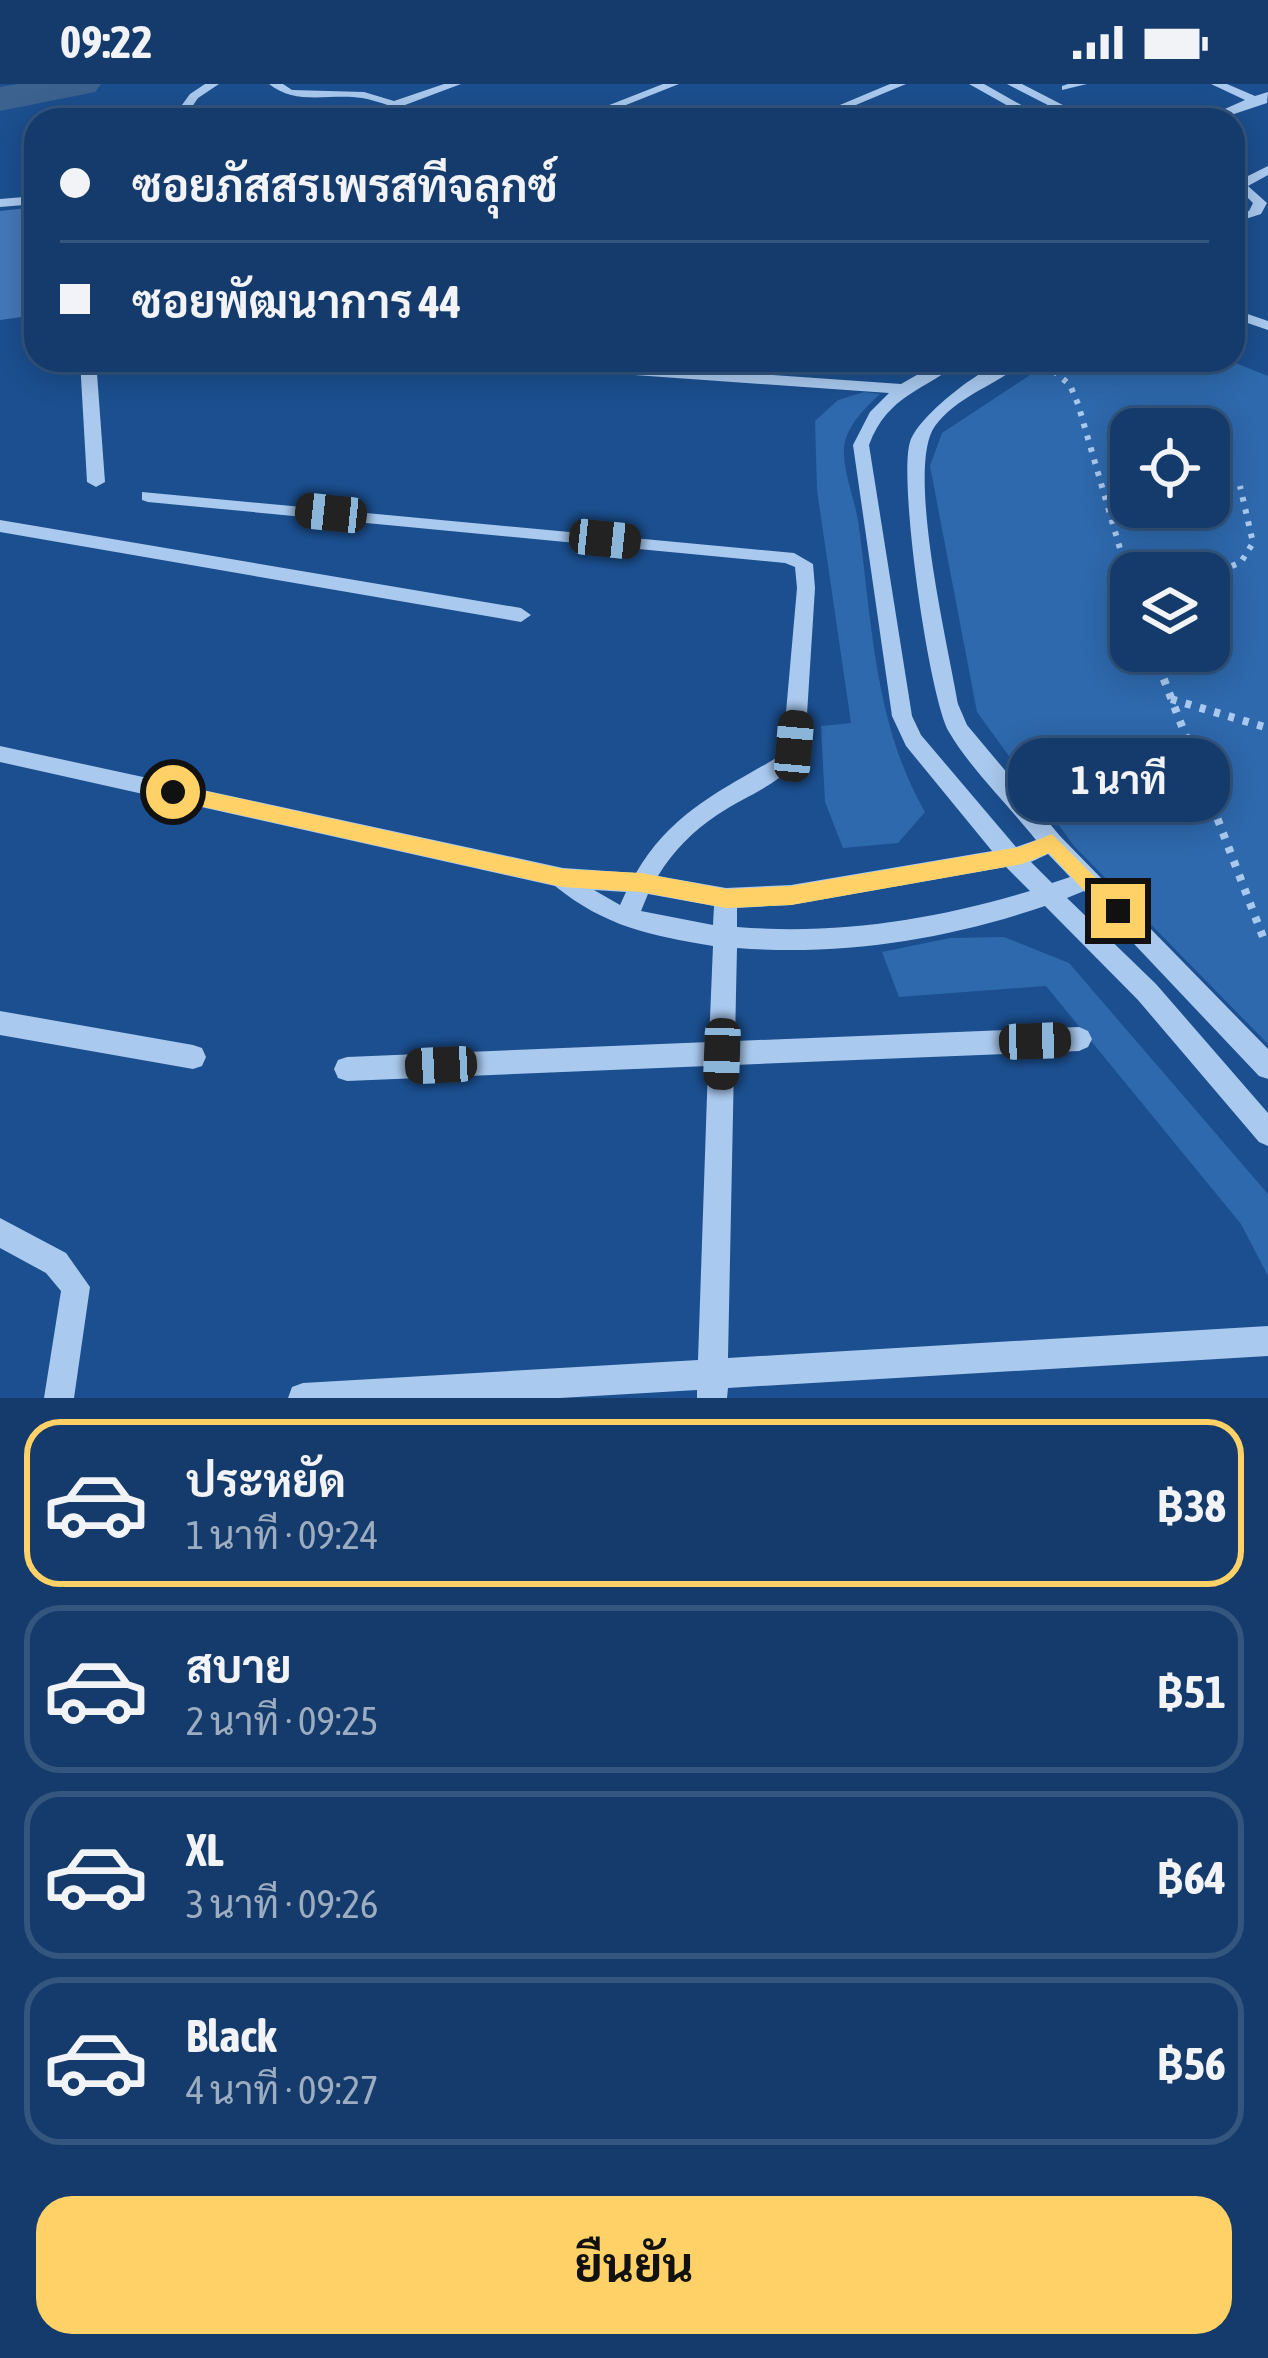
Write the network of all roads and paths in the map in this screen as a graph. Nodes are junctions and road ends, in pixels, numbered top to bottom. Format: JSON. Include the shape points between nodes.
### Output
{"nodes":[{"id":1,"x":213,"y":84,"type":"edge"},
{"id":2,"x":275,"y":84,"type":"edge"},
{"id":3,"x":455,"y":84,"type":"edge"},
{"id":4,"x":673,"y":84,"type":"edge"},
{"id":5,"x":900,"y":84,"type":"edge"},
{"id":6,"x":975,"y":84,"type":"edge"},
{"id":7,"x":1013,"y":84,"type":"edge"},
{"id":8,"x":1217,"y":84,"type":"edge"},
{"id":9,"x":1264,"y":101,"type":"edge"},
{"id":10,"x":396,"y":104,"type":"junction"},
{"id":11,"x":186,"y":108,"type":"edge"},
{"id":12,"x":407,"y":108,"type":"edge"},
{"id":13,"x":609,"y":108,"type":"edge"},
{"id":14,"x":840,"y":108,"type":"edge"},
{"id":15,"x":1020,"y":108,"type":"edge"},
{"id":16,"x":1062,"y":108,"type":"edge"},
{"id":17,"x":89,"y":372,"type":"edge"},
{"id":18,"x":777,"y":372,"type":"edge"},
{"id":19,"x":933,"y":372,"type":"edge"},
{"id":20,"x":1001,"y":372,"type":"edge"},
{"id":21,"x":1056,"y":372,"type":"edge"},
{"id":22,"x":904,"y":389,"type":"junction"},
{"id":23,"x":96,"y":482,"type":"dead end"},
{"id":24,"x":1240,"y":486,"type":"dead end"},
{"id":25,"x":148,"y":496,"type":"dead end"},
{"id":26,"x":0,"y":526,"type":"edge"},
{"id":27,"x":1120,"y":552,"type":"edge"},
{"id":28,"x":1230,"y":571,"type":"edge"},
{"id":29,"x":520,"y":615,"type":"dead end"},
{"id":30,"x":1161,"y":672,"type":"edge"},
{"id":31,"x":1170,"y":698,"type":"junction"},
{"id":32,"x":1268,"y":728,"type":"edge"},
{"id":33,"x":0,"y":754,"type":"edge"},
{"id":34,"x":1052,"y":842,"type":"junction"},
{"id":35,"x":1010,"y":857,"type":"junction"},
{"id":36,"x":563,"y":878,"type":"junction"},
{"id":37,"x":1088,"y":880,"type":"junction"},
{"id":38,"x":640,"y":883,"type":"junction"},
{"id":39,"x":1049,"y":896,"type":"junction"},
{"id":40,"x":726,"y":898,"type":"junction"},
{"id":41,"x":626,"y":918,"type":"junction"},
{"id":42,"x":1263,"y":937,"type":"dead end"},
{"id":43,"x":725,"y":940,"type":"junction"},
{"id":44,"x":0,"y":1023,"type":"edge"},
{"id":45,"x":1079,"y":1039,"type":"dead end"},
{"id":46,"x":722,"y":1054,"type":"junction"},
{"id":47,"x":193,"y":1057,"type":"dead end"},
{"id":48,"x":1268,"y":1067,"type":"edge"},
{"id":49,"x":347,"y":1069,"type":"dead end"},
{"id":50,"x":1268,"y":1133,"type":"edge"},
{"id":51,"x":0,"y":1232,"type":"edge"},
{"id":52,"x":1268,"y":1341,"type":"edge"},
{"id":53,"x":712,"y":1386,"type":"edge"},
{"id":54,"x":59,"y":1398,"type":"edge"},
{"id":55,"x":303,"y":1398,"type":"edge"}],
"edges":[{"from":1,"to":11,"type":"street"},
{"from":2,"to":10,"type":"street","via":[[290,93]]},
{"from":3,"to":10,"type":"street"},
{"from":4,"to":13,"type":"street"},
{"from":5,"to":14,"type":"street"},
{"from":6,"to":15,"type":"street"},
{"from":7,"to":16,"type":"street"},
{"from":8,"to":9,"type":"street"},
{"from":10,"to":12,"type":"street"},
{"from":17,"to":23,"type":"street"},
{"from":18,"to":22,"type":"street"},
{"from":19,"to":22,"type":"street"},
{"from":20,"to":34,"type":"street","via":[[932,420],[919,438],[915,471],[948,704],[958,729]]},
{"from":21,"to":27,"type":"path","via":[[1070,386]]},
{"from":22,"to":35,"type":"street","via":[[868,423],[861,445],[902,716]]},
{"from":24,"to":28,"type":"path","via":[[1255,536],[1250,557]]},
{"from":25,"to":38,"type":"street","via":[[788,556],[804,564],[794,746],[786,763],[682,825]]},
{"from":26,"to":29,"type":"street"},
{"from":30,"to":31,"type":"path"},
{"from":31,"to":32,"type":"path"},
{"from":31,"to":42,"type":"path"},
{"from":33,"to":36,"type":"street"},
{"from":34,"to":35,"type":"street"},
{"from":34,"to":37,"type":"street"},
{"from":35,"to":39,"type":"street"},
{"from":35,"to":40,"type":"street","via":[[791,896]]},
{"from":36,"to":38,"type":"street"},
{"from":36,"to":41,"type":"street"},
{"from":37,"to":39,"type":"street"},
{"from":37,"to":48,"type":"street"},
{"from":38,"to":40,"type":"street"},
{"from":38,"to":41,"type":"street"},
{"from":39,"to":43,"type":"street","via":[[877,937]]},
{"from":39,"to":50,"type":"street","via":[[1147,992]]},
{"from":40,"to":43,"type":"street"},
{"from":41,"to":43,"type":"street"},
{"from":43,"to":46,"type":"street"},
{"from":44,"to":47,"type":"street"},
{"from":45,"to":46,"type":"street"},
{"from":46,"to":49,"type":"street"},
{"from":46,"to":53,"type":"street"},
{"from":51,"to":54,"type":"street","via":[[56,1263],[76,1287]]},
{"from":52,"to":53,"type":"street"},
{"from":53,"to":55,"type":"street"}]}
